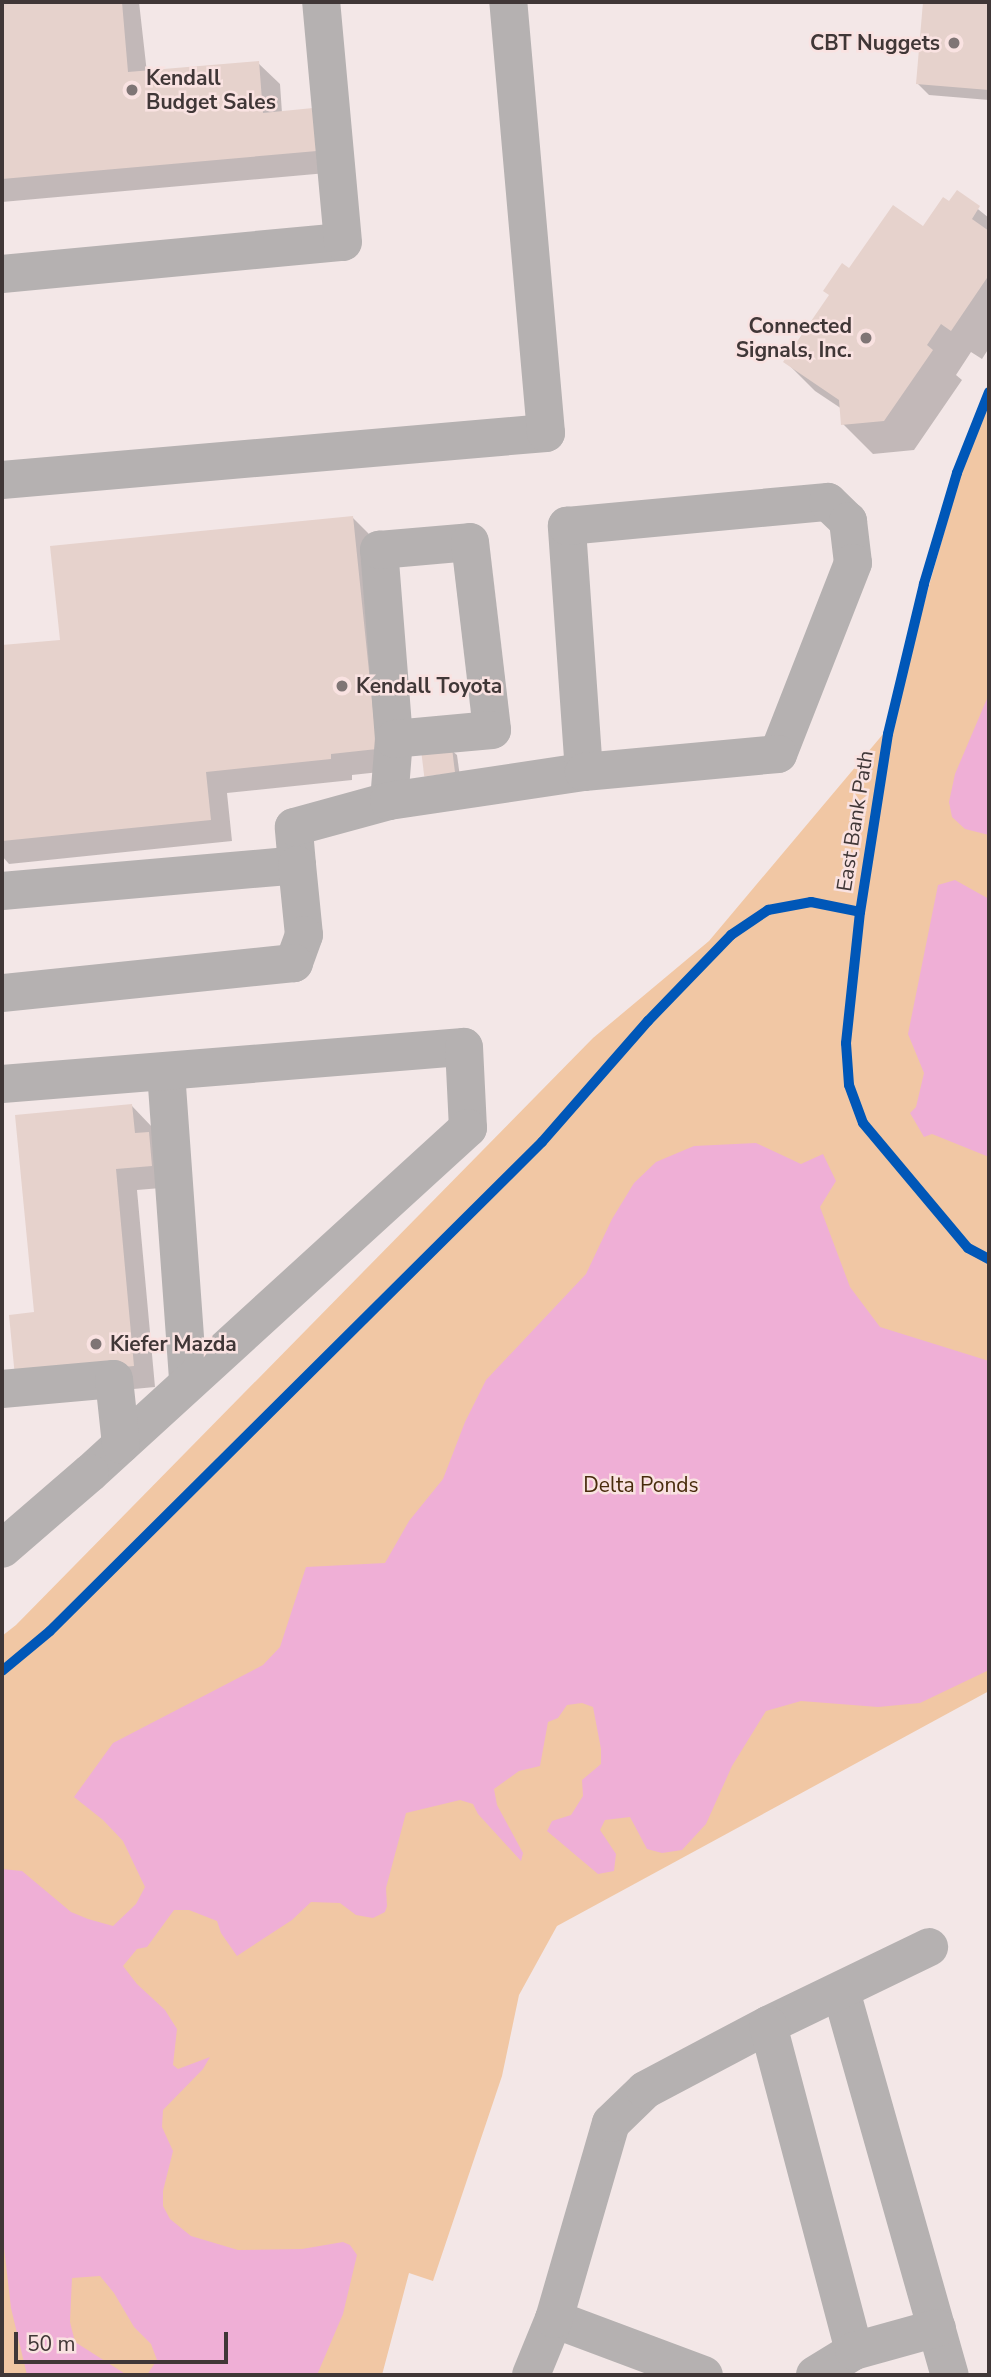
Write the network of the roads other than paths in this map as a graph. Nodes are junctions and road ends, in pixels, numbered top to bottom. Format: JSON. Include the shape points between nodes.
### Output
{"nodes":[{"id":1,"x":321,"y":2,"type":"edge"},
{"id":2,"x":508,"y":2,"type":"edge"},
{"id":3,"x":2,"y":274,"type":"edge"},
{"id":4,"x":2,"y":480,"type":"edge"},
{"id":5,"x":394,"y":740,"type":"junction"},
{"id":6,"x":584,"y":772,"type":"junction"},
{"id":7,"x":389,"y":801,"type":"junction"},
{"id":8,"x":297,"y":865,"type":"junction"},
{"id":9,"x":2,"y":891,"type":"edge"},
{"id":10,"x":2,"y":993,"type":"edge"},
{"id":11,"x":166,"y":1072,"type":"junction"},
{"id":12,"x":2,"y":1084,"type":"edge"},
{"id":13,"x":188,"y":1382,"type":"junction"},
{"id":14,"x":2,"y":1389,"type":"edge"},
{"id":15,"x":121,"y":1445,"type":"junction"},
{"id":16,"x":2,"y":1549,"type":"edge"},
{"id":17,"x":929,"y":1947,"type":"dead end"},
{"id":18,"x":841,"y":1991,"type":"junction"},
{"id":19,"x":768,"y":2025,"type":"junction"},
{"id":20,"x":554,"y":2319,"type":"junction"},
{"id":21,"x":937,"y":2328,"type":"junction"},
{"id":22,"x":854,"y":2351,"type":"junction"},
{"id":23,"x":531,"y":2375,"type":"edge"},
{"id":24,"x":704,"y":2375,"type":"edge"},
{"id":25,"x":815,"y":2375,"type":"edge"},
{"id":26,"x":950,"y":2375,"type":"edge"}],
"edges":[{"from":1,"to":3,"type":"lane","via":[[343,242]]},
{"from":2,"to":4,"type":"lane","via":[[546,433]]},
{"from":5,"to":5,"type":"lane","via":[[379,550],[470,542],[492,730]]},
{"from":5,"to":7,"type":"lane"},
{"from":6,"to":6,"type":"lane","via":[[566,526],[828,502],[848,521],[853,563],[778,754]]},
{"from":6,"to":7,"type":"lane"},
{"from":7,"to":8,"type":"lane","via":[[294,827]]},
{"from":8,"to":9,"type":"lane"},
{"from":8,"to":10,"type":"lane","via":[[304,935],[294,963]]},
{"from":11,"to":12,"type":"lane"},
{"from":11,"to":13,"type":"lane"},
{"from":11,"to":13,"type":"lane","via":[[464,1047],[468,1128]]},
{"from":13,"to":15,"type":"lane"},
{"from":14,"to":15,"type":"lane","via":[[114,1379]]},
{"from":15,"to":16,"type":"lane"},
{"from":17,"to":18,"type":"lane"},
{"from":18,"to":19,"type":"lane"},
{"from":18,"to":21,"type":"lane"},
{"from":19,"to":20,"type":"lane","via":[[645,2090],[611,2123]]},
{"from":19,"to":22,"type":"lane"},
{"from":20,"to":23,"type":"lane"},
{"from":20,"to":24,"type":"lane"},
{"from":21,"to":22,"type":"lane"},
{"from":21,"to":26,"type":"lane"},
{"from":22,"to":25,"type":"lane"}]}
